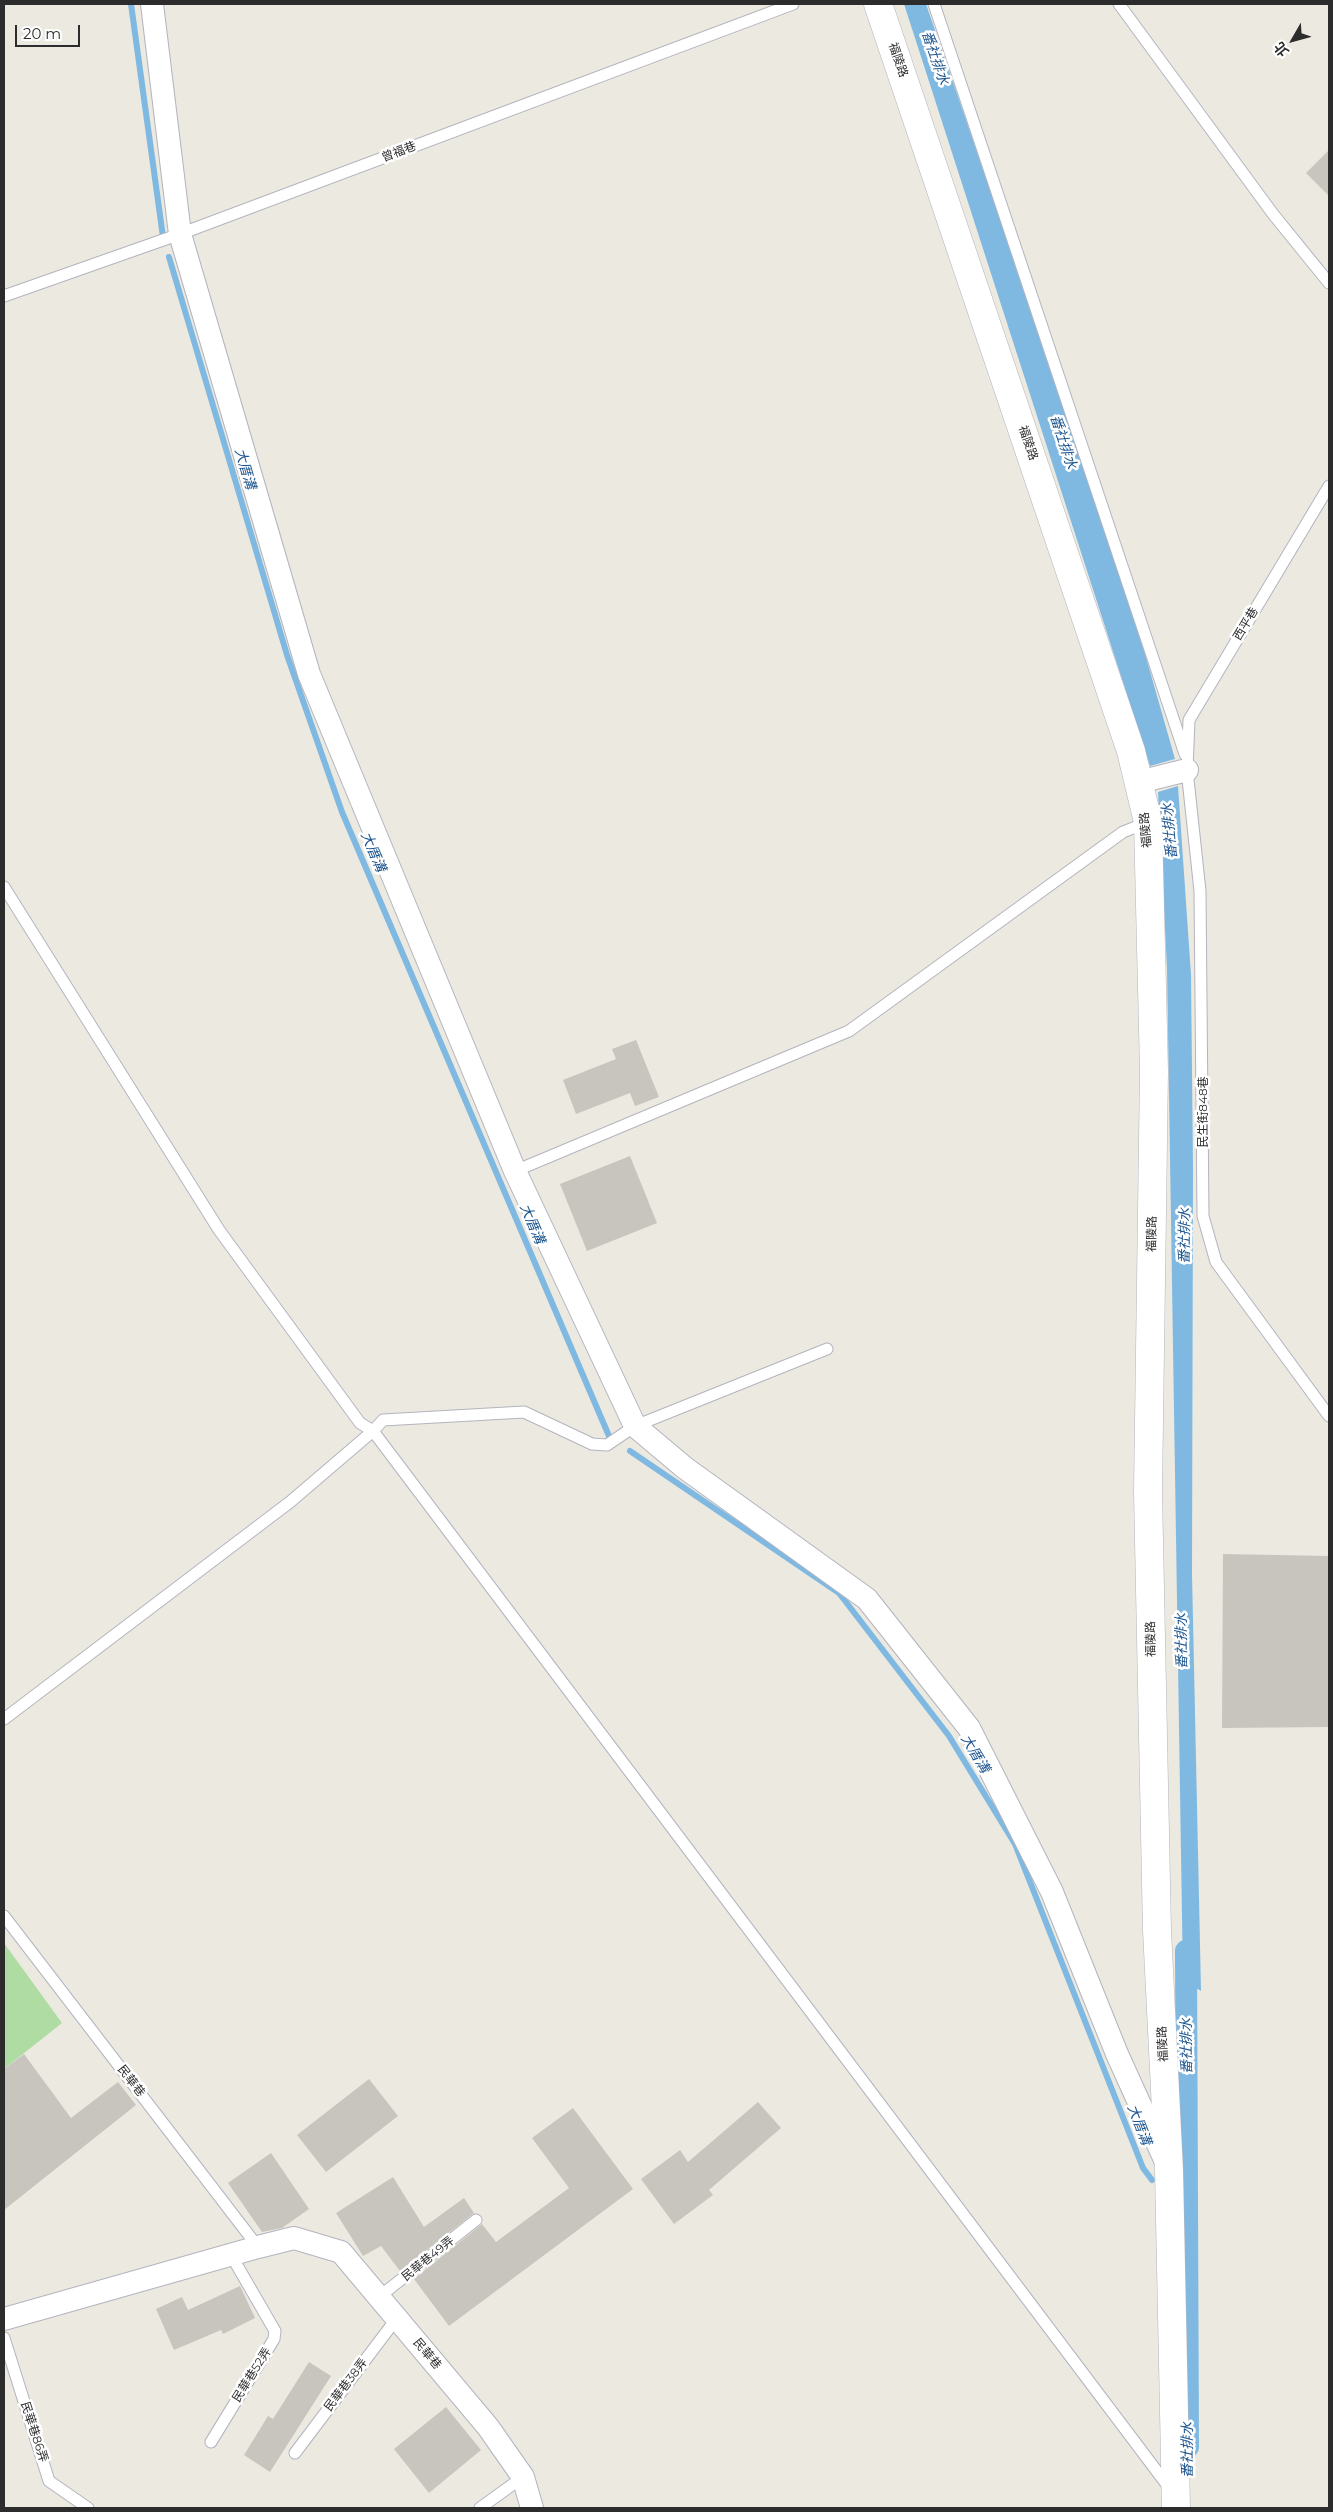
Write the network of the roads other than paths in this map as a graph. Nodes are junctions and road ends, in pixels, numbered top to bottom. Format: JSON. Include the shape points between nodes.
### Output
{"nodes":[{"id":1,"x":152,"y":4,"type":"edge"},
{"id":2,"x":793,"y":4,"type":"edge"},
{"id":3,"x":878,"y":4,"type":"edge"},
{"id":4,"x":934,"y":4,"type":"edge"},
{"id":5,"x":1119,"y":4,"type":"edge"},
{"id":6,"x":180,"y":234,"type":"junction"},
{"id":7,"x":1329,"y":284,"type":"edge"},
{"id":8,"x":4,"y":296,"type":"edge"},
{"id":9,"x":1329,"y":486,"type":"edge"},
{"id":10,"x":1187,"y":765,"type":"junction"},
{"id":11,"x":1139,"y":782,"type":"junction"},
{"id":12,"x":1148,"y":822,"type":"junction"},
{"id":13,"x":4,"y":887,"type":"edge"},
{"id":14,"x":515,"y":1171,"type":"junction"},
{"id":15,"x":827,"y":1349,"type":"dead end"},
{"id":16,"x":1329,"y":1416,"type":"edge"},
{"id":17,"x":635,"y":1426,"type":"junction"},
{"id":18,"x":373,"y":1431,"type":"junction"},
{"id":19,"x":4,"y":1719,"type":"edge"},
{"id":20,"x":4,"y":1916,"type":"edge"},
{"id":21,"x":1169,"y":2170,"type":"junction"},
{"id":22,"x":476,"y":2220,"type":"dead end"},
{"id":23,"x":258,"y":2246,"type":"junction"},
{"id":24,"x":232,"y":2255,"type":"junction"},
{"id":25,"x":379,"y":2297,"type":"junction"},
{"id":26,"x":397,"y":2318,"type":"junction"},
{"id":27,"x":4,"y":2320,"type":"edge"},
{"id":28,"x":4,"y":2338,"type":"edge"},
{"id":29,"x":211,"y":2442,"type":"dead end"},
{"id":30,"x":295,"y":2453,"type":"dead end"},
{"id":31,"x":523,"y":2477,"type":"junction"},
{"id":32,"x":1176,"y":2503,"type":"edge"},
{"id":33,"x":88,"y":2508,"type":"edge"},
{"id":34,"x":480,"y":2508,"type":"edge"},
{"id":35,"x":532,"y":2508,"type":"edge"}],
"edges":[{"from":1,"to":6,"type":"street"},
{"from":2,"to":6,"type":"lane","name":"曾福巷"},
{"from":3,"to":11,"type":"street","name":"福陵路"},
{"from":4,"to":10,"type":"lane"},
{"from":5,"to":7,"type":"lane","via":[[1273,214]]},
{"from":6,"to":8,"type":"lane","name":"曾福巷"},
{"from":6,"to":14,"type":"street","via":[[309,674]]},
{"from":9,"to":10,"type":"lane","name":"西平巷","via":[[1189,720]]},
{"from":10,"to":11,"type":"street"},
{"from":10,"to":16,"type":"lane","name":"民生街848巷","via":[[1200,891],[1203,1216],[1216,1262]]},
{"from":11,"to":12,"type":"street","name":"福陵路"},
{"from":12,"to":14,"type":"lane","via":[[1123,832],[849,1031]]},
{"from":12,"to":21,"type":"street","name":"福陵路","via":[[1154,1070],[1148,1502],[1157,1930]]},
{"from":13,"to":18,"type":"lane","via":[[219,1230],[360,1424]]},
{"from":14,"to":17,"type":"street"},
{"from":15,"to":17,"type":"lane"},
{"from":17,"to":18,"type":"lane","via":[[607,1445],[592,1444],[524,1412],[383,1420]]},
{"from":17,"to":21,"type":"street","via":[[685,1468],[867,1599],[969,1728],[1052,1892],[1117,2054]]},
{"from":18,"to":19,"type":"lane","via":[[290,1502]]},
{"from":18,"to":32,"type":"lane"},
{"from":20,"to":23,"type":"lane","name":"民華巷"},
{"from":21,"to":32,"type":"street","name":"福陵路"},
{"from":22,"to":25,"type":"lane","name":"民華巷49弄"},
{"from":23,"to":24,"type":"street","name":"民華巷"},
{"from":23,"to":25,"type":"street","name":"民華巷","via":[[294,2238],[341,2252]]},
{"from":24,"to":27,"type":"street","name":"民華巷"},
{"from":24,"to":29,"type":"lane","name":"民華巷52弄","via":[[275,2331],[274,2339]]},
{"from":25,"to":26,"type":"street","name":"民華巷"},
{"from":26,"to":30,"type":"lane","name":"民華巷38弄"},
{"from":26,"to":31,"type":"street","name":"民華巷","via":[[488,2427]]},
{"from":28,"to":33,"type":"lane","name":"民華巷86弄","via":[[49,2481]]},
{"from":31,"to":34,"type":"lane"},
{"from":31,"to":35,"type":"street","name":"民華巷"}]}
